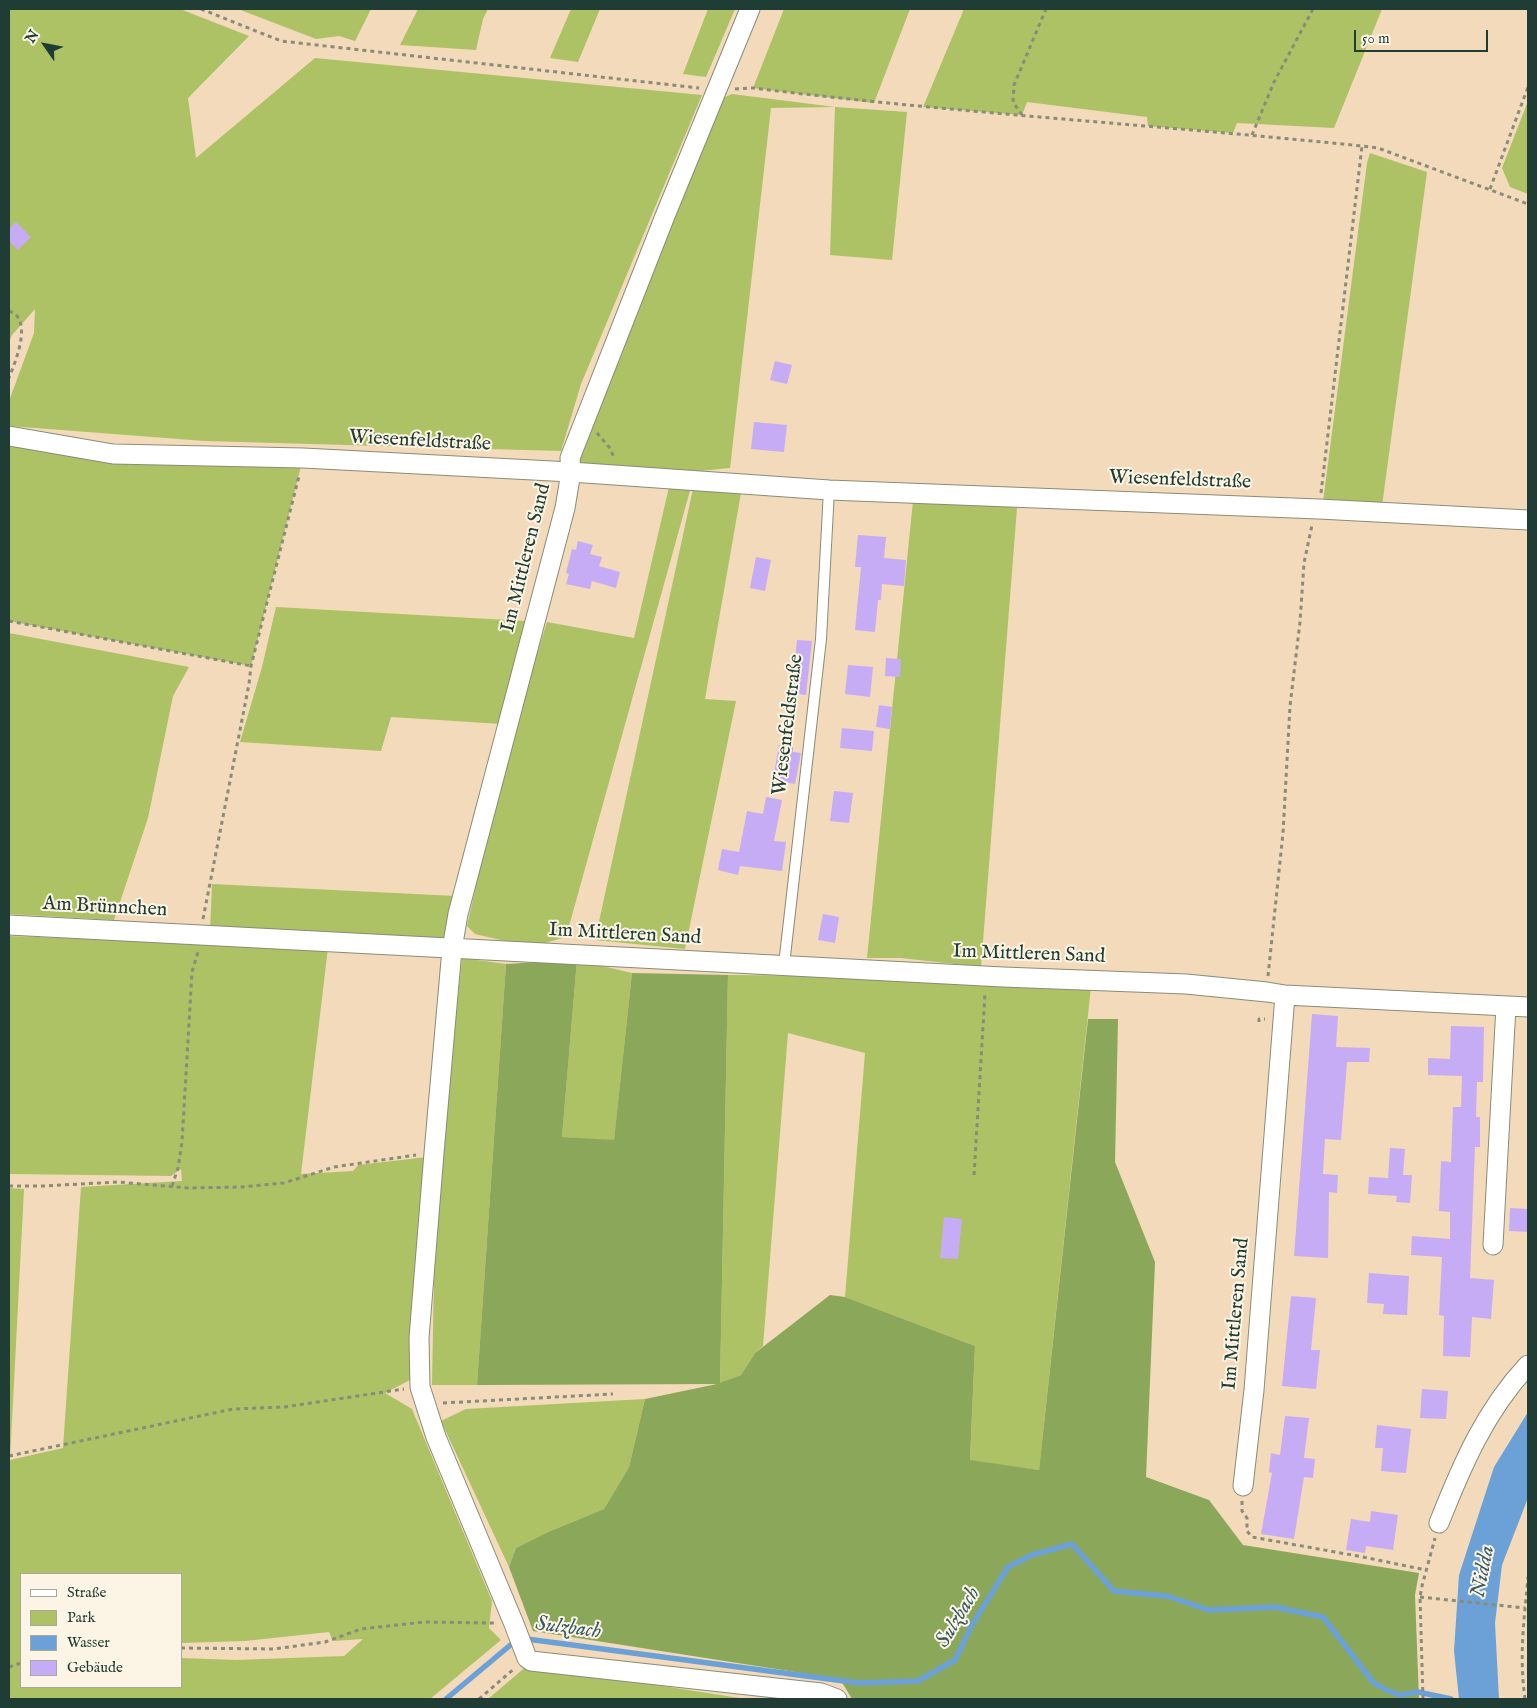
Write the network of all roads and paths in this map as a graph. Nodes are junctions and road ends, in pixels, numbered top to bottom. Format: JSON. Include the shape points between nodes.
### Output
{"nodes":[{"id":1,"x":201,"y":9,"type":"edge"},
{"id":2,"x":750,"y":9,"type":"edge"},
{"id":3,"x":1046,"y":9,"type":"edge"},
{"id":4,"x":1313,"y":9,"type":"edge"},
{"id":5,"x":1528,"y":87,"type":"edge"},
{"id":6,"x":717,"y":90,"type":"junction"},
{"id":7,"x":1022,"y":115,"type":"junction"},
{"id":8,"x":1252,"y":135,"type":"junction"},
{"id":9,"x":1362,"y":146,"type":"junction"},
{"id":10,"x":1490,"y":189,"type":"junction"},
{"id":11,"x":1528,"y":204,"type":"edge"},
{"id":12,"x":9,"y":311,"type":"edge"},
{"id":13,"x":9,"y":378,"type":"edge"},
{"id":14,"x":583,"y":422,"type":"junction"},
{"id":15,"x":9,"y":436,"type":"edge"},
{"id":16,"x":304,"y":458,"type":"junction"},
{"id":17,"x":571,"y":472,"type":"junction"},
{"id":18,"x":618,"y":477,"type":"junction"},
{"id":19,"x":829,"y":490,"type":"junction"},
{"id":20,"x":1319,"y":508,"type":"junction"},
{"id":21,"x":1528,"y":520,"type":"edge"},
{"id":22,"x":9,"y":621,"type":"edge"},
{"id":23,"x":251,"y":666,"type":"junction"},
{"id":24,"x":9,"y":925,"type":"edge"},
{"id":25,"x":200,"y":935,"type":"junction"},
{"id":26,"x":452,"y":948,"type":"junction"},
{"id":27,"x":784,"y":965,"type":"junction"},
{"id":28,"x":986,"y":976,"type":"junction"},
{"id":29,"x":1267,"y":992,"type":"junction"},
{"id":30,"x":1285,"y":995,"type":"junction"},
{"id":31,"x":1506,"y":1006,"type":"junction"},
{"id":32,"x":1528,"y":1007,"type":"edge"},
{"id":33,"x":434,"y":1153,"type":"junction"},
{"id":34,"x":974,"y":1175,"type":"dead end"},
{"id":35,"x":9,"y":1186,"type":"edge"},
{"id":36,"x":172,"y":1186,"type":"junction"},
{"id":37,"x":1493,"y":1245,"type":"dead end"},
{"id":38,"x":1528,"y":1365,"type":"edge"},
{"id":39,"x":613,"y":1394,"type":"dead end"},
{"id":40,"x":422,"y":1396,"type":"junction"},
{"id":41,"x":9,"y":1456,"type":"edge"},
{"id":42,"x":1243,"y":1486,"type":"joint"},
{"id":43,"x":1439,"y":1523,"type":"joint"},
{"id":44,"x":1426,"y":1570,"type":"junction"},
{"id":45,"x":1528,"y":1577,"type":"edge"},
{"id":46,"x":1420,"y":1597,"type":"junction"},
{"id":47,"x":1525,"y":1608,"type":"junction"},
{"id":48,"x":516,"y":1629,"type":"junction"},
{"id":49,"x":182,"y":1648,"type":"edge"},
{"id":50,"x":526,"y":1656,"type":"junction"},
{"id":51,"x":479,"y":1699,"type":"edge"},
{"id":52,"x":837,"y":1699,"type":"edge"},
{"id":53,"x":1423,"y":1699,"type":"edge"},
{"id":54,"x":1525,"y":1699,"type":"edge"}],
"edges":[{"from":1,"to":6,"type":"path","via":[[281,41]]},
{"from":2,"to":6,"type":"street","name":"Im Mittleren Sand"},
{"from":3,"to":7,"type":"path","via":[[1014,84],[1013,102]]},
{"from":4,"to":8,"type":"path","via":[[1274,82]]},
{"from":5,"to":10,"type":"path"},
{"from":6,"to":7,"type":"path","via":[[753,88],[874,103]]},
{"from":6,"to":14,"type":"street","name":"Im Mittleren Sand"},
{"from":7,"to":8,"type":"path"},
{"from":8,"to":9,"type":"path"},
{"from":9,"to":10,"type":"path","via":[[1378,148]]},
{"from":9,"to":20,"type":"path"},
{"from":10,"to":11,"type":"path"},
{"from":12,"to":13,"type":"path","via":[[13,312],[22,329]]},
{"from":14,"to":17,"type":"street","name":"Im Mittleren Sand","via":[[570,458]]},
{"from":14,"to":18,"type":"path","via":[[609,447],[617,464]]},
{"from":15,"to":16,"type":"street","name":"Wiesenfeldstraße","via":[[113,454]]},
{"from":16,"to":17,"type":"street","name":"Wiesenfeldstraße"},
{"from":16,"to":23,"type":"path"},
{"from":17,"to":18,"type":"street","name":"Wiesenfeldstraße"},
{"from":17,"to":26,"type":"street","name":"Im Mittleren Sand","via":[[565,508],[458,914]]},
{"from":18,"to":19,"type":"street","name":"Wiesenfeldstraße"},
{"from":19,"to":20,"type":"street","name":"Wiesenfeldstraße"},
{"from":19,"to":27,"type":"lane","name":"Wiesenfeldstraße","via":[[821,639]]},
{"from":20,"to":21,"type":"street","name":"Wiesenfeldstraße"},
{"from":20,"to":29,"type":"path","via":[[1304,562],[1290,706],[1284,832]]},
{"from":22,"to":23,"type":"path"},
{"from":23,"to":25,"type":"path"},
{"from":24,"to":25,"type":"street","name":"Am Brünnchen"},
{"from":25,"to":26,"type":"street","name":"Am Brünnchen"},
{"from":25,"to":36,"type":"path","via":[[192,972],[182,1142]]},
{"from":26,"to":27,"type":"street","name":"Im Mittleren Sand"},
{"from":26,"to":33,"type":"street"},
{"from":27,"to":28,"type":"street","name":"Im Mittleren Sand"},
{"from":28,"to":29,"type":"street","name":"Im Mittleren Sand","via":[[1186,984]]},
{"from":28,"to":34,"type":"path"},
{"from":29,"to":30,"type":"street","name":"Im Mittleren Sand"},
{"from":30,"to":31,"type":"street","name":"Im Mittleren Sand"},
{"from":30,"to":42,"type":"street","name":"Im Mittleren Sand"},
{"from":31,"to":32,"type":"street","name":"Im Mittleren Sand"},
{"from":31,"to":37,"type":"street"},
{"from":33,"to":36,"type":"path","via":[[334,1168],[284,1183],[241,1187]]},
{"from":33,"to":40,"type":"street","via":[[419,1338]]},
{"from":35,"to":36,"type":"path","via":[[118,1182]]},
{"from":38,"to":43,"type":"street","via":[[1480,1430]]},
{"from":39,"to":40,"type":"path"},
{"from":40,"to":41,"type":"path","via":[[234,1409]]},
{"from":40,"to":48,"type":"street"},
{"from":42,"to":44,"type":"path","via":[[1242,1510],[1247,1518],[1247,1531],[1252,1537]]},
{"from":43,"to":44,"type":"path"},
{"from":44,"to":46,"type":"path"},
{"from":45,"to":47,"type":"path"},
{"from":46,"to":47,"type":"path"},
{"from":46,"to":53,"type":"path"},
{"from":47,"to":54,"type":"path","via":[[1522,1671]]},
{"from":48,"to":49,"type":"path","via":[[424,1622],[361,1629],[324,1642],[274,1649]]},
{"from":48,"to":50,"type":"street"},
{"from":50,"to":51,"type":"path"},
{"from":50,"to":52,"type":"street","via":[[531,1661],[821,1693]]}]}
